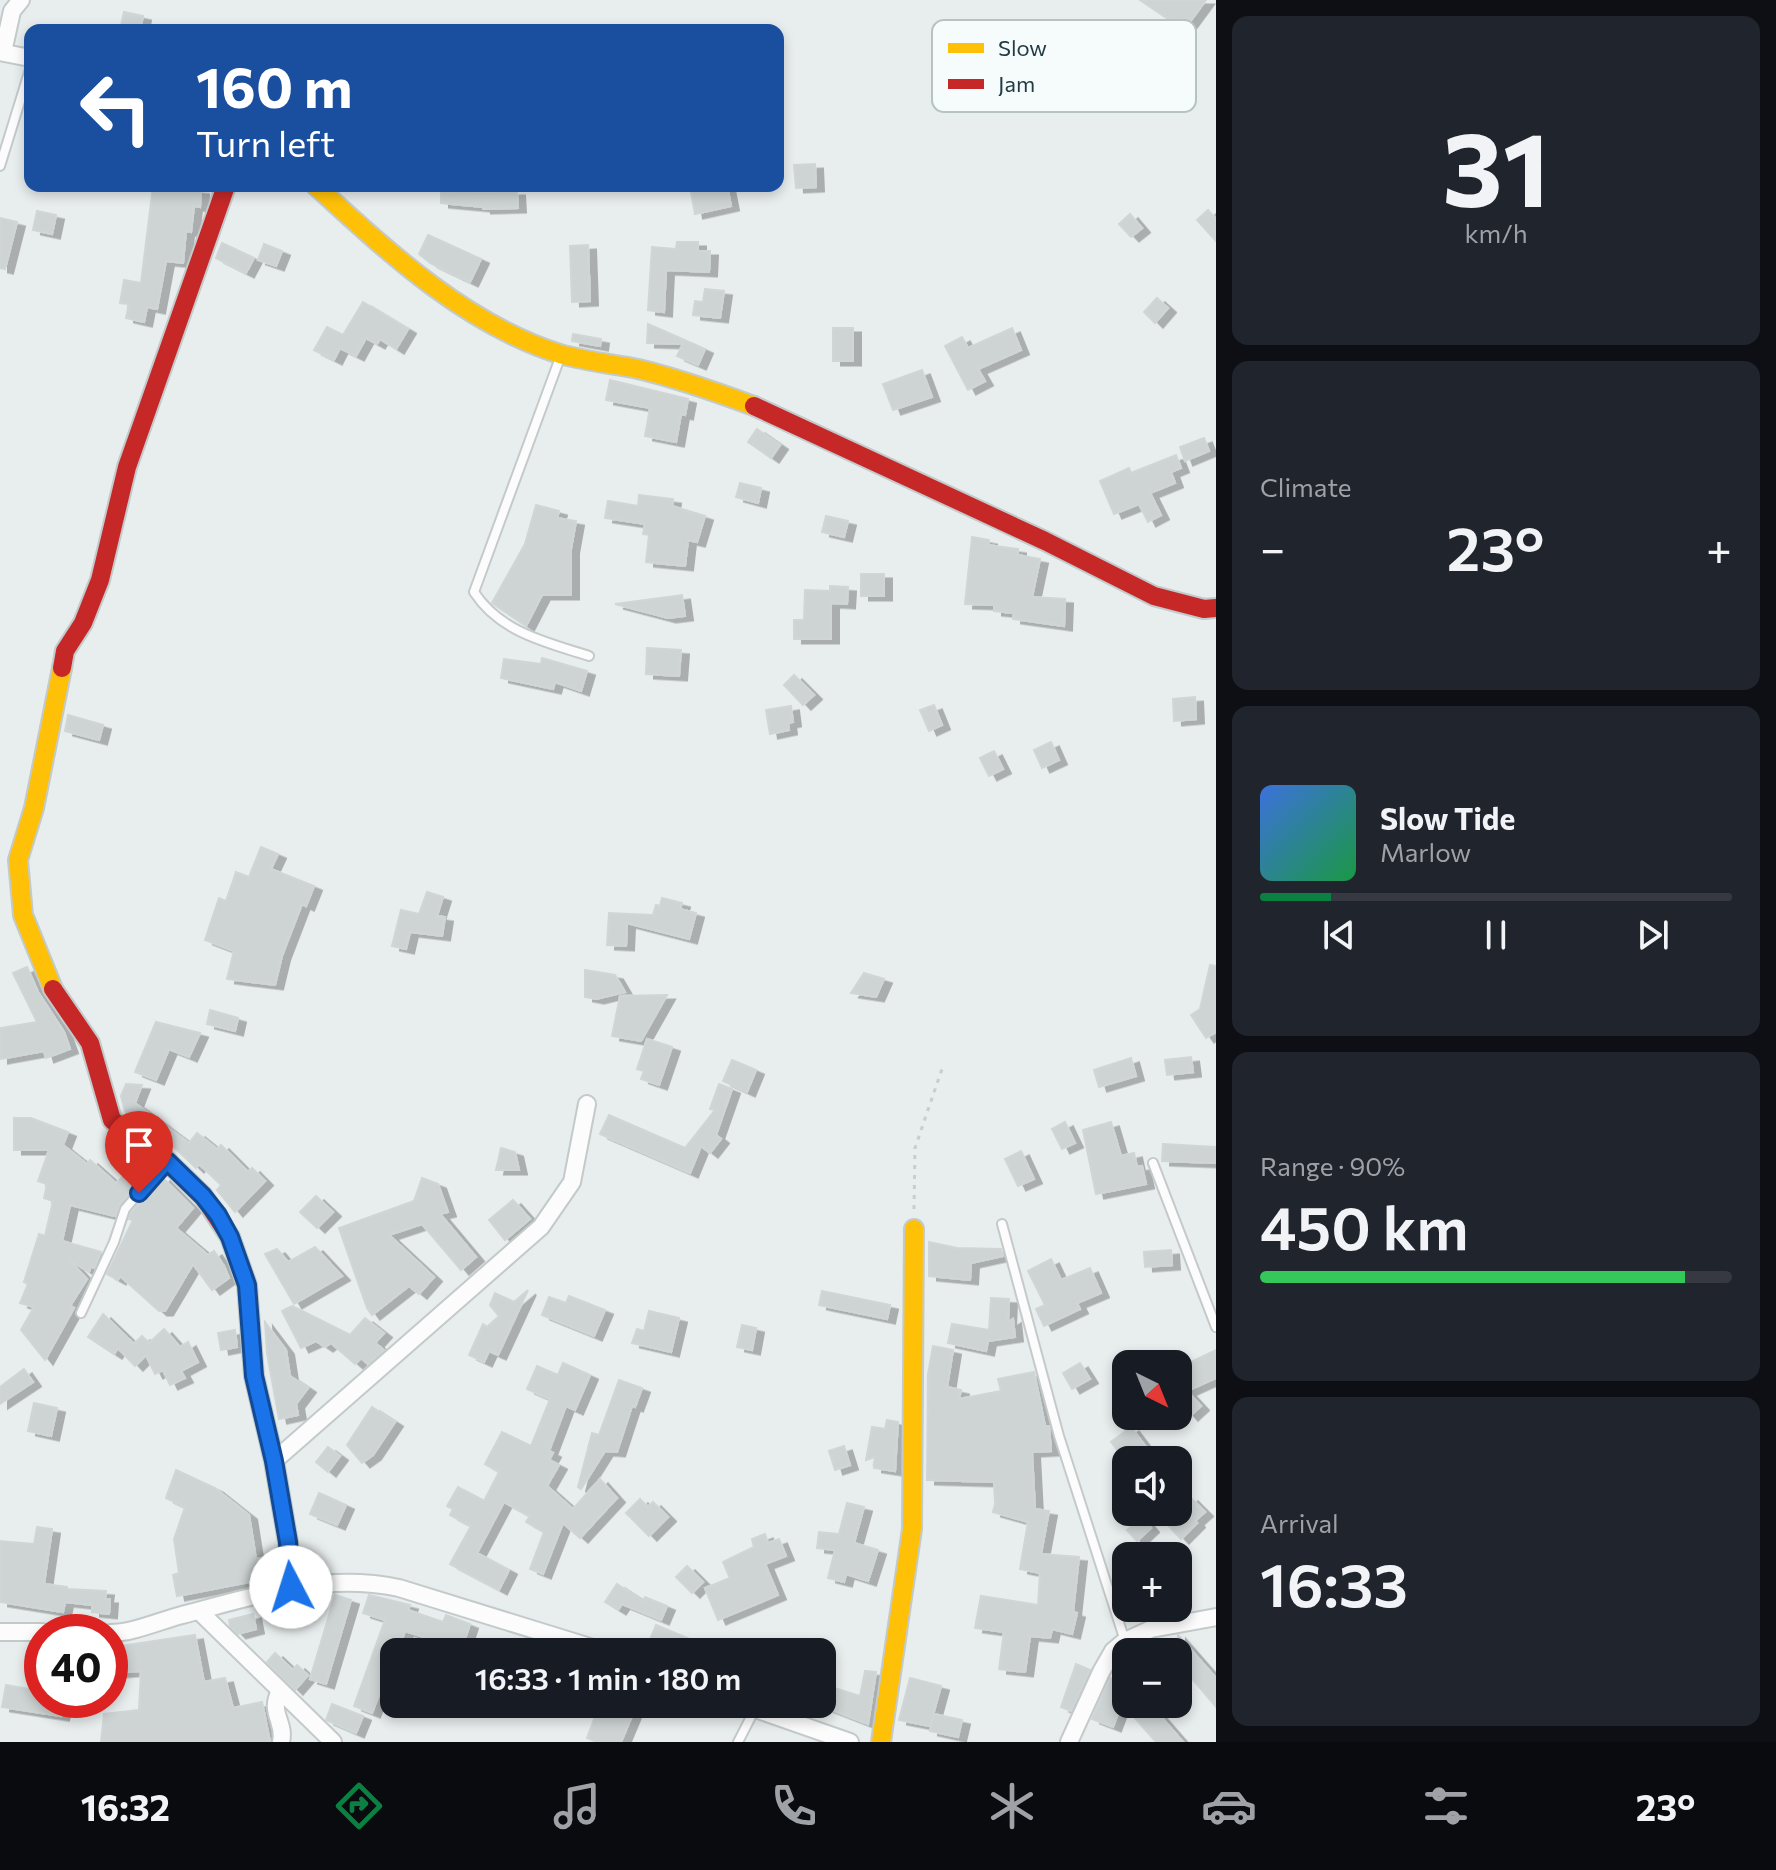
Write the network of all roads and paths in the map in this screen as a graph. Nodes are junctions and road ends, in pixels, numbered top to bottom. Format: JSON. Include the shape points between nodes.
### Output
{"nodes":[{"id":1,"x":21,"y":0,"type":"edge"},
{"id":2,"x":1,"y":52,"type":"edge"},
{"id":3,"x":24,"y":57,"type":"edge"},
{"id":4,"x":24,"y":88,"type":"edge"},
{"id":5,"x":0,"y":166,"type":"edge"},
{"id":6,"x":224,"y":192,"type":"edge"},
{"id":7,"x":323,"y":192,"type":"edge"},
{"id":8,"x":561,"y":354,"type":"junction"},
{"id":9,"x":1216,"y":608,"type":"edge"},
{"id":10,"x":589,"y":656,"type":"dead end"},
{"id":11,"x":943,"y":1066,"type":"dead end"},
{"id":12,"x":587,"y":1104,"type":"dead end"},
{"id":13,"x":167,"y":1161,"type":"junction"},
{"id":14,"x":1153,"y":1163,"type":"dead end"},
{"id":15,"x":1002,"y":1224,"type":"dead end"},
{"id":16,"x":914,"y":1229,"type":"joint"},
{"id":17,"x":81,"y":1313,"type":"dead end"},
{"id":18,"x":1216,"y":1327,"type":"edge"},
{"id":19,"x":274,"y":1461,"type":"junction"},
{"id":20,"x":291,"y":1587,"type":"junction"},
{"id":21,"x":199,"y":1611,"type":"junction"},
{"id":22,"x":1216,"y":1617,"type":"edge"},
{"id":23,"x":128,"y":1629,"type":"edge"},
{"id":24,"x":0,"y":1632,"type":"edge"},
{"id":25,"x":24,"y":1632,"type":"edge"},
{"id":26,"x":561,"y":1638,"type":"edge"},
{"id":27,"x":1124,"y":1638,"type":"edge"},
{"id":28,"x":1132,"y":1638,"type":"edge"},
{"id":29,"x":1112,"y":1653,"type":"edge"},
{"id":30,"x":280,"y":1691,"type":"junction"},
{"id":31,"x":745,"y":1718,"type":"edge"},
{"id":32,"x":780,"y":1718,"type":"edge"},
{"id":33,"x":281,"y":1742,"type":"edge"},
{"id":34,"x":333,"y":1742,"type":"edge"},
{"id":35,"x":738,"y":1742,"type":"edge"},
{"id":36,"x":850,"y":1742,"type":"edge"},
{"id":37,"x":881,"y":1742,"type":"edge"},
{"id":38,"x":1069,"y":1742,"type":"edge"}],
"edges":[{"from":1,"to":2,"type":"street","via":[[12,11]]},
{"from":2,"to":3,"type":"street"},
{"from":4,"to":5,"type":"lane"},
{"from":6,"to":13,"type":"street","via":[[127,467],[100,580],[65,651],[34,808],[18,860],[23,915],[50,984],[90,1043],[112,1120]]},
{"from":7,"to":8,"type":"street","via":[[466,310]]},
{"from":8,"to":9,"type":"street","via":[[641,370],[766,411],[1154,596]]},
{"from":8,"to":10,"type":"lane","via":[[474,592],[486,611],[517,631]]},
{"from":11,"to":16,"type":"path","via":[[915,1148]]},
{"from":12,"to":19,"type":"street","via":[[572,1182],[541,1227]]},
{"from":13,"to":17,"type":"lane","via":[[125,1209]]},
{"from":13,"to":19,"type":"street","via":[[203,1196],[230,1237],[247,1285],[254,1376]]},
{"from":14,"to":18,"type":"lane"},
{"from":15,"to":27,"type":"lane","via":[[1059,1436]]},
{"from":16,"to":37,"type":"street","via":[[912,1529]]},
{"from":19,"to":20,"type":"street"},
{"from":20,"to":21,"type":"street"},
{"from":20,"to":26,"type":"street","via":[[369,1582]]},
{"from":21,"to":23,"type":"street"},
{"from":21,"to":30,"type":"street"},
{"from":22,"to":28,"type":"street","via":[[1151,1629]]},
{"from":24,"to":25,"type":"street"},
{"from":29,"to":38,"type":"street"},
{"from":30,"to":33,"type":"street","via":[[275,1710]]},
{"from":30,"to":34,"type":"street"},
{"from":31,"to":35,"type":"lane"},
{"from":32,"to":36,"type":"street"}]}
